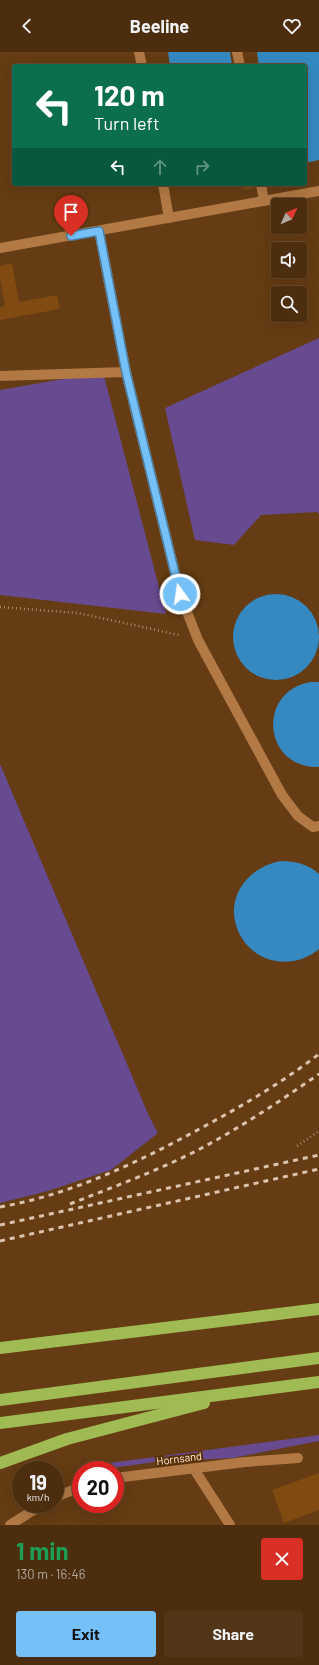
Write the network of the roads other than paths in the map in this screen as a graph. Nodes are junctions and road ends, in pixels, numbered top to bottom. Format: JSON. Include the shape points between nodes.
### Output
{"nodes":[{"id":1,"x":139,"y":52,"type":"edge"},
{"id":2,"x":237,"y":52,"type":"edge"},
{"id":3,"x":142,"y":64,"type":"edge"},
{"id":4,"x":240,"y":64,"type":"edge"},
{"id":5,"x":163,"y":186,"type":"edge"},
{"id":6,"x":261,"y":186,"type":"edge"},
{"id":7,"x":319,"y":191,"type":"edge"},
{"id":8,"x":264,"y":201,"type":"junction"},
{"id":9,"x":169,"y":218,"type":"junction"},
{"id":10,"x":99,"y":231,"type":"junction"},
{"id":11,"x":0,"y":237,"type":"edge"},
{"id":12,"x":1,"y":248,"type":"edge"},
{"id":13,"x":126,"y":372,"type":"junction"},
{"id":14,"x":0,"y":376,"type":"edge"},
{"id":15,"x":319,"y":826,"type":"edge"},
{"id":16,"x":319,"y":1309,"type":"edge"},
{"id":17,"x":0,"y":1338,"type":"edge"},
{"id":18,"x":37,"y":1342,"type":"junction"},
{"id":19,"x":0,"y":1348,"type":"edge"},
{"id":20,"x":319,"y":1358,"type":"edge"},
{"id":21,"x":319,"y":1382,"type":"edge"},
{"id":22,"x":253,"y":1390,"type":"junction"},
{"id":23,"x":0,"y":1400,"type":"edge"},
{"id":24,"x":0,"y":1423,"type":"edge"},
{"id":25,"x":298,"y":1458,"type":"dead end"},
{"id":26,"x":0,"y":1463,"type":"edge"},
{"id":27,"x":194,"y":1469,"type":"junction"},
{"id":28,"x":124,"y":1477,"type":"edge"},
{"id":29,"x":29,"y":1513,"type":"edge"},
{"id":30,"x":10,"y":1525,"type":"edge"},
{"id":31,"x":230,"y":1525,"type":"edge"}],
"edges":[{"from":1,"to":3,"type":"street"},
{"from":2,"to":4,"type":"street"},
{"from":5,"to":9,"type":"street"},
{"from":6,"to":8,"type":"street"},
{"from":7,"to":8,"type":"street"},
{"from":8,"to":9,"type":"street"},
{"from":9,"to":10,"type":"street"},
{"from":10,"to":12,"type":"street"},
{"from":10,"to":13,"type":"street"},
{"from":11,"to":12,"type":"street"},
{"from":13,"to":14,"type":"street"},
{"from":13,"to":15,"type":"street","via":[[180,594],[198,640],[282,795],[298,816],[313,827]]},
{"from":16,"to":18,"type":"highway"},
{"from":17,"to":18,"type":"highway"},
{"from":18,"to":19,"type":"highway"},
{"from":20,"to":23,"type":"highway"},
{"from":21,"to":22,"type":"highway"},
{"from":22,"to":24,"type":"highway"},
{"from":22,"to":26,"type":"highway","via":[[67,1439]]},
{"from":25,"to":27,"type":"street","name":"Hornsand"},
{"from":27,"to":28,"type":"street","name":"Hornsand"},
{"from":27,"to":31,"type":"street"},
{"from":29,"to":30,"type":"street"}]}
